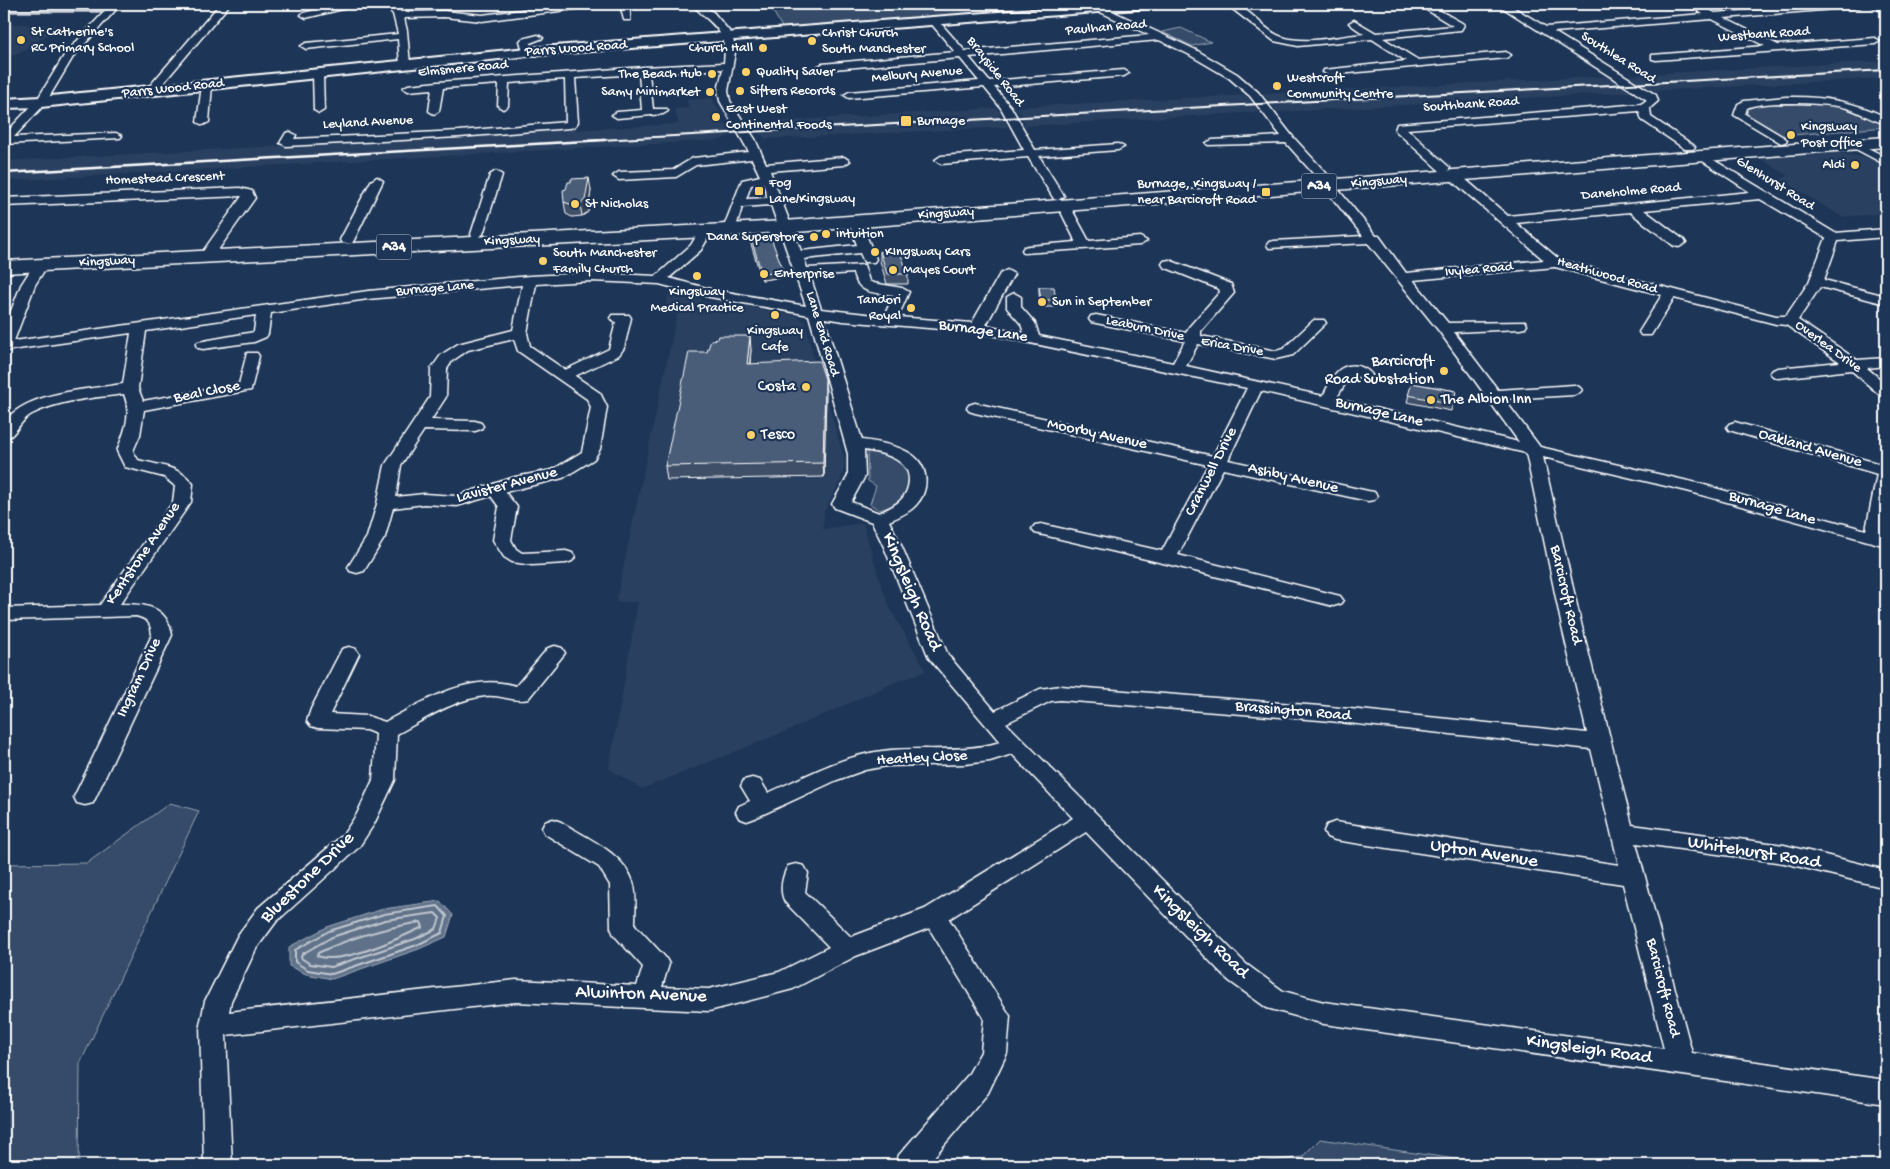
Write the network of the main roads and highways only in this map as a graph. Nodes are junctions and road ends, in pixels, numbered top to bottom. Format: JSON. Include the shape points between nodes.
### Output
{"nodes":[{"id":1,"x":1886,"y":133,"type":"edge"},
{"id":2,"x":1848,"y":140,"type":"junction"},
{"id":3,"x":1886,"y":142,"type":"edge"},
{"id":4,"x":1695,"y":151,"type":"junction"},
{"id":5,"x":1061,"y":201,"type":"junction"},
{"id":6,"x":779,"y":215,"type":"junction"},
{"id":7,"x":916,"y":215,"type":"junction"},
{"id":8,"x":730,"y":222,"type":"junction"},
{"id":9,"x":600,"y":227,"type":"junction"},
{"id":10,"x":647,"y":231,"type":"junction"},
{"id":11,"x":212,"y":251,"type":"junction"},
{"id":12,"x":4,"y":256,"type":"edge"},
{"id":13,"x":4,"y":267,"type":"edge"}],
"edges":[{"from":1,"to":2,"type":"highway","name":"Kingsway","number":"A34"},
{"from":2,"to":3,"type":"highway","name":"Kingsway","number":"A34"},
{"from":2,"to":4,"type":"highway","name":"Kingsway","number":"A34"},
{"from":2,"to":4,"type":"highway","name":"Kingsway","number":"A34","via":[[1781,140]]},
{"from":4,"to":5,"type":"highway","name":"Kingsway","number":"A34"},
{"from":5,"to":6,"type":"highway","name":"Kingsway","number":"A34"},
{"from":5,"to":7,"type":"highway","name":"Kingsway","number":"A34"},
{"from":6,"to":7,"type":"highway","name":"Kingsway","number":"A34","via":[[854,220]]},
{"from":6,"to":7,"type":"highway","via":[[797,221],[884,214]]},
{"from":6,"to":8,"type":"highway","name":"Kingsway","number":"A34"},
{"from":6,"to":10,"type":"highway","name":"Kingsway","number":"A34","via":[[706,232]]},
{"from":8,"to":9,"type":"highway","name":"Kingsway","number":"A34"},
{"from":8,"to":10,"type":"highway"},
{"from":9,"to":10,"type":"highway"},
{"from":9,"to":11,"type":"highway","name":"Kingsway","number":"A34","via":[[347,240]]},
{"from":10,"to":11,"type":"highway","name":"Kingsway","number":"A34"},
{"from":11,"to":12,"type":"highway","name":"Kingsway","number":"A34"},
{"from":11,"to":13,"type":"highway","name":"Kingsway","number":"A34"}]}
